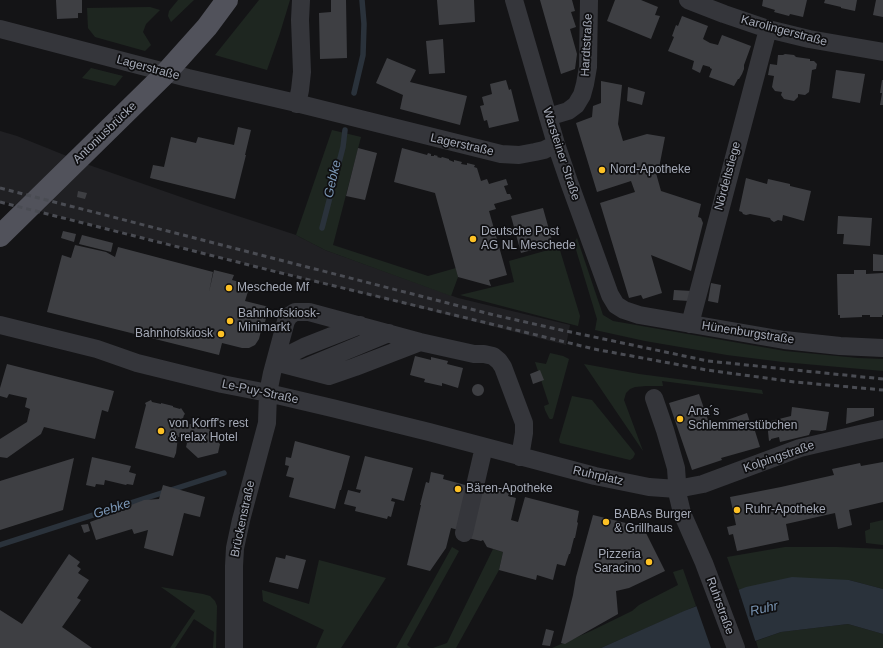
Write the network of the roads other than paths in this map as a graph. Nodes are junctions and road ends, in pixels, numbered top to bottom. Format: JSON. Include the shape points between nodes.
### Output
{"nodes":[{"id":1,"x":227,"y":0,"type":"edge"},
{"id":2,"x":301,"y":0,"type":"edge"},
{"id":3,"x":514,"y":0,"type":"edge"},
{"id":4,"x":589,"y":0,"type":"edge"},
{"id":5,"x":688,"y":0,"type":"edge"},
{"id":6,"x":0,"y":29,"type":"edge"},
{"id":7,"x":768,"y":29,"type":"junction"},
{"id":8,"x":883,"y":52,"type":"edge"},
{"id":9,"x":297,"y":104,"type":"junction"},
{"id":10,"x":548,"y":117,"type":"junction"},
{"id":11,"x":556,"y":144,"type":"junction"},
{"id":12,"x":0,"y":236,"type":"edge"},
{"id":13,"x":616,"y":305,"type":"joint"},
{"id":14,"x":690,"y":324,"type":"junction"},
{"id":15,"x":0,"y":325,"type":"edge"},
{"id":16,"x":360,"y":325,"type":"junction"},
{"id":17,"x":389,"y":333,"type":"junction"},
{"id":18,"x":420,"y":342,"type":"junction"},
{"id":19,"x":883,"y":348,"type":"edge"},
{"id":20,"x":275,"y":362,"type":"junction"},
{"id":21,"x":302,"y":369,"type":"junction"},
{"id":22,"x":268,"y":392,"type":"junction"},
{"id":23,"x":654,"y":398,"type":"dead end"},
{"id":24,"x":883,"y":430,"type":"edge"},
{"id":25,"x":484,"y":447,"type":"junction"},
{"id":26,"x":520,"y":457,"type":"junction"},
{"id":27,"x":677,"y":489,"type":"junction"},
{"id":28,"x":464,"y":533,"type":"dead end"},
{"id":29,"x":234,"y":648,"type":"edge"},
{"id":30,"x":736,"y":648,"type":"edge"}],
"edges":[{"from":1,"to":12,"type":"main road","name":"Antoniusbrücke","via":[[207,27],[164,75]]},
{"from":2,"to":9,"type":"street","via":[[302,72]]},
{"from":3,"to":10,"type":"street","name":"Warsteiner Straße"},
{"from":4,"to":10,"type":"street","name":"Hardtstraße","via":[[588,67],[582,95],[576,105],[568,111]]},
{"from":5,"to":7,"type":"street","name":"Karolingerstraße"},
{"from":6,"to":9,"type":"street","name":"Lagerstraße"},
{"from":7,"to":8,"type":"street","name":"Karolingerstraße","via":[[810,40]]},
{"from":7,"to":14,"type":"street","name":"Nördeltstiege"},
{"from":9,"to":11,"type":"street","name":"Lagerstraße","via":[[501,154],[519,155],[536,152]]},
{"from":10,"to":11,"type":"street","name":"Warsteiner Straße"},
{"from":11,"to":13,"type":"street","name":"Warsteiner Straße","via":[[610,295]]},
{"from":13,"to":14,"type":"street","name":"Hünenburgstraße","via":[[639,315]]},
{"from":14,"to":19,"type":"street","name":"Hünenburgstraße","via":[[784,340]]},
{"from":15,"to":22,"type":"street","name":"Le-Puy-Straße","via":[[97,349],[137,363],[222,384]]},
{"from":16,"to":17,"type":"street"},
{"from":16,"to":20,"type":"street","via":[[304,347]]},
{"from":16,"to":20,"type":"street","name":"Brückenstraße","via":[[309,312],[295,312],[286,321]]},
{"from":17,"to":18,"type":"street"},
{"from":17,"to":21,"type":"street"},
{"from":18,"to":21,"type":"street","via":[[329,376]]},
{"from":18,"to":26,"type":"street","via":[[493,356],[499,361],[524,423]]},
{"from":20,"to":21,"type":"street"},
{"from":20,"to":22,"type":"street","name":"Brückenstraße"},
{"from":22,"to":25,"type":"street","name":"Le-Puy-Straße"},
{"from":22,"to":29,"type":"street","name":"Brückenstraße","via":[[267,423],[235,548]]},
{"from":23,"to":27,"type":"street","via":[[676,468]]},
{"from":24,"to":27,"type":"street","name":"Kolpingstraße","via":[[800,448],[703,484]]},
{"from":25,"to":26,"type":"street","name":"Le-Puy-Straße"},
{"from":25,"to":28,"type":"street"},
{"from":26,"to":27,"type":"street","name":"Ruhrplatz","via":[[595,476],[649,487]]},
{"from":27,"to":30,"type":"street","name":"Ruhrstraße","via":[[682,513]]}]}
